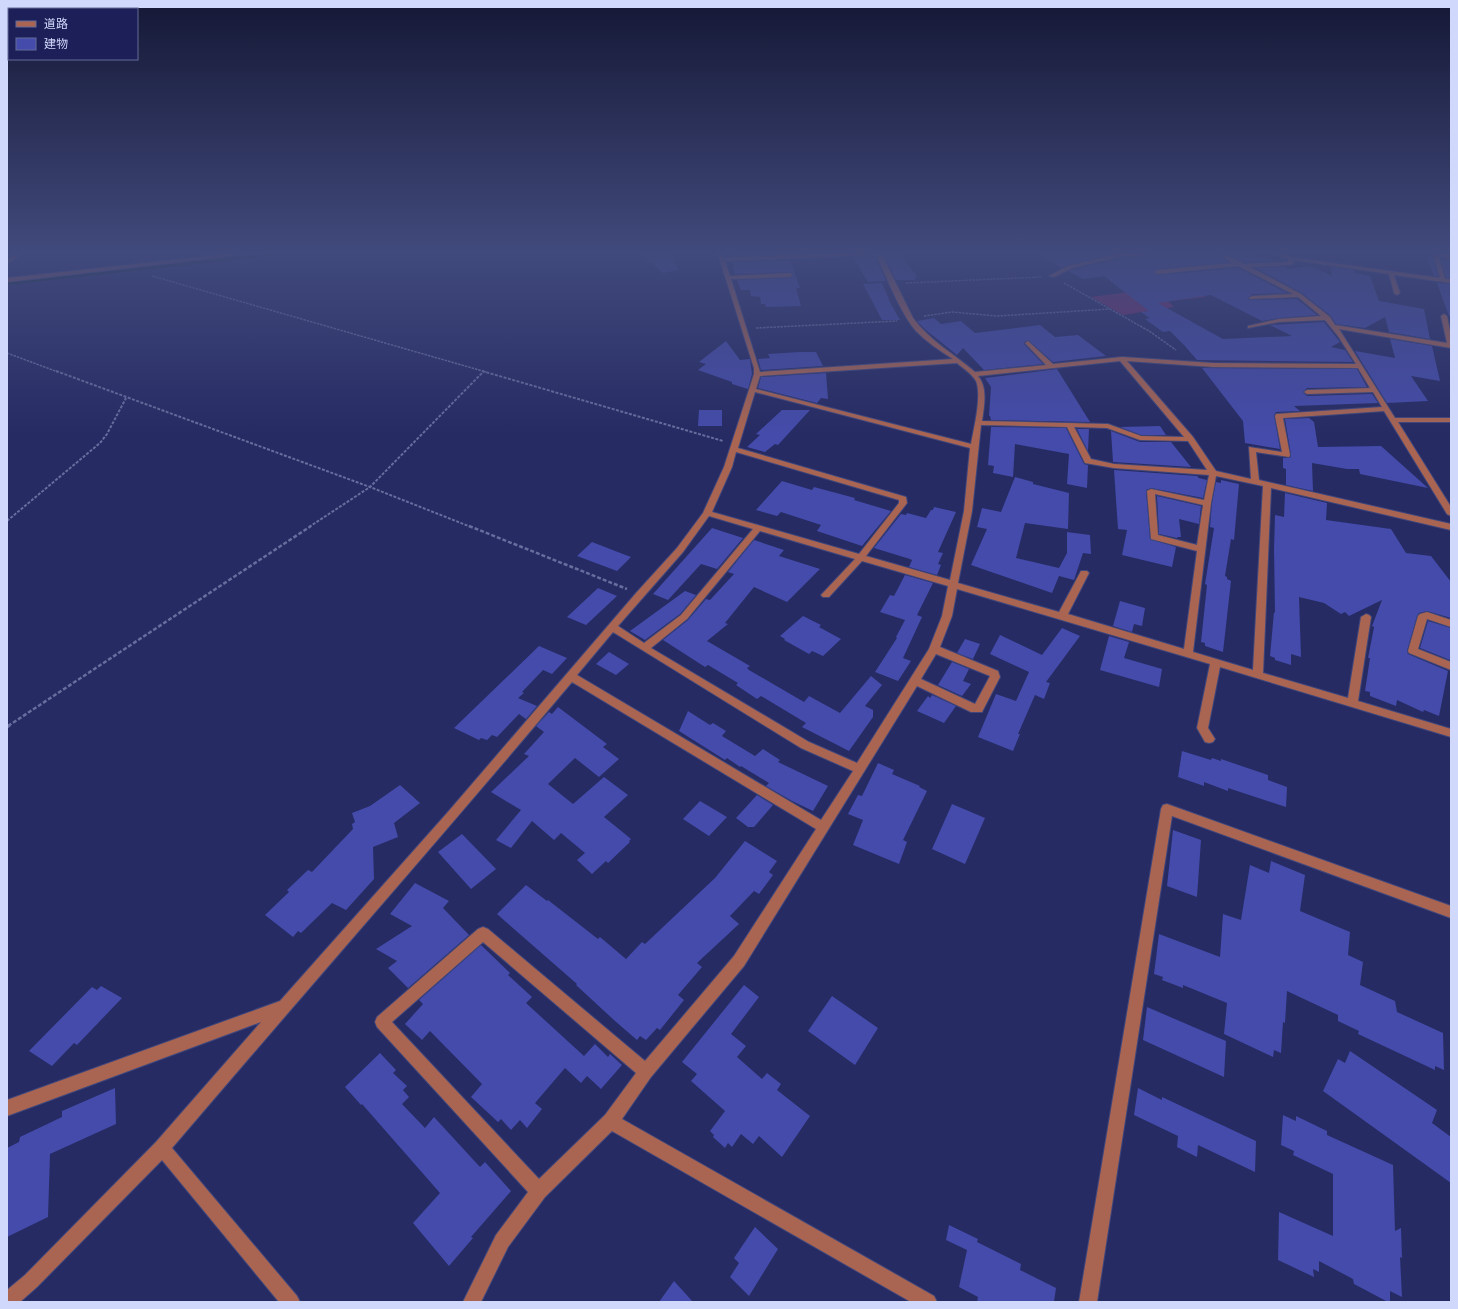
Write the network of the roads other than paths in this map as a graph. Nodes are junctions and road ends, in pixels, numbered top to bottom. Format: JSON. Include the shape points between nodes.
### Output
{"nodes":[{"id":1,"x":739,"y":312,"type":"edge"},
{"id":2,"x":907,"y":312,"type":"edge"},
{"id":3,"x":1322,"y":312,"type":"edge"},
{"id":4,"x":1444,"y":316,"type":"dead end"},
{"id":5,"x":1328,"y":318,"type":"junction"},
{"id":6,"x":1332,"y":326,"type":"junction"},
{"id":7,"x":1250,"y":328,"type":"dead end"},
{"id":8,"x":1028,"y":343,"type":"dead end"},
{"id":9,"x":1450,"y":345,"type":"edge"},
{"id":10,"x":1122,"y":359,"type":"junction"},
{"id":11,"x":959,"y":361,"type":"junction"},
{"id":12,"x":1359,"y":366,"type":"junction"},
{"id":13,"x":1052,"y":367,"type":"junction"},
{"id":14,"x":757,"y":374,"type":"junction"},
{"id":15,"x":974,"y":374,"type":"junction"},
{"id":16,"x":753,"y":390,"type":"junction"},
{"id":17,"x":1374,"y":390,"type":"junction"},
{"id":18,"x":1307,"y":392,"type":"dead end"},
{"id":19,"x":1386,"y":409,"type":"junction"},
{"id":20,"x":1394,"y":420,"type":"junction"},
{"id":21,"x":1451,"y":420,"type":"edge"},
{"id":22,"x":978,"y":423,"type":"junction"},
{"id":23,"x":1069,"y":425,"type":"junction"},
{"id":24,"x":1190,"y":439,"type":"junction"},
{"id":25,"x":734,"y":447,"type":"junction"},
{"id":26,"x":974,"y":447,"type":"junction"},
{"id":27,"x":1213,"y":473,"type":"junction"},
{"id":28,"x":1255,"y":482,"type":"junction"},
{"id":29,"x":1267,"y":484,"type":"junction"},
{"id":30,"x":1207,"y":503,"type":"junction"},
{"id":31,"x":708,"y":513,"type":"junction"},
{"id":32,"x":1451,"y":514,"type":"edge"},
{"id":33,"x":1451,"y":527,"type":"edge"},
{"id":34,"x":758,"y":528,"type":"junction"},
{"id":35,"x":1201,"y":549,"type":"junction"},
{"id":36,"x":861,"y":557,"type":"junction"},
{"id":37,"x":1084,"y":573,"type":"dead end"},
{"id":38,"x":954,"y":585,"type":"junction"},
{"id":39,"x":826,"y":595,"type":"dead end"},
{"id":40,"x":1062,"y":616,"type":"junction"},
{"id":41,"x":1366,"y":617,"type":"dead end"},
{"id":42,"x":1451,"y":624,"type":"edge"},
{"id":43,"x":612,"y":627,"type":"junction"},
{"id":44,"x":644,"y":648,"type":"junction"},
{"id":45,"x":934,"y":649,"type":"junction"},
{"id":46,"x":1188,"y":654,"type":"junction"},
{"id":47,"x":1216,"y":662,"type":"junction"},
{"id":48,"x":1451,"y":666,"type":"edge"},
{"id":49,"x":1258,"y":675,"type":"junction"},
{"id":50,"x":570,"y":676,"type":"junction"},
{"id":51,"x":915,"y":681,"type":"junction"},
{"id":52,"x":1352,"y":703,"type":"junction"},
{"id":53,"x":1451,"y":733,"type":"edge"},
{"id":54,"x":1209,"y":739,"type":"dead end"},
{"id":55,"x":860,"y":769,"type":"junction"},
{"id":56,"x":824,"y":828,"type":"junction"},
{"id":57,"x":1451,"y":912,"type":"edge"},
{"id":58,"x":284,"y":1006,"type":"junction"},
{"id":59,"x":646,"y":1072,"type":"junction"},
{"id":60,"x":7,"y":1108,"type":"edge"},
{"id":61,"x":611,"y":1121,"type":"junction"},
{"id":62,"x":162,"y":1148,"type":"junction"},
{"id":63,"x":539,"y":1191,"type":"junction"},
{"id":64,"x":7,"y":1302,"type":"edge"},
{"id":65,"x":291,"y":1302,"type":"edge"},
{"id":66,"x":472,"y":1302,"type":"edge"},
{"id":67,"x":928,"y":1302,"type":"edge"},
{"id":68,"x":1088,"y":1302,"type":"edge"}],
"edges":[{"from":1,"to":14,"type":"street"},
{"from":2,"to":11,"type":"street","via":[[928,339]]},
{"from":3,"to":5,"type":"street"},
{"from":4,"to":9,"type":"street"},
{"from":5,"to":6,"type":"street"},
{"from":5,"to":7,"type":"street","via":[[1276,320]]},
{"from":6,"to":9,"type":"street"},
{"from":6,"to":12,"type":"street","via":[[1341,335]]},
{"from":8,"to":13,"type":"street"},
{"from":10,"to":12,"type":"street","via":[[1198,364]]},
{"from":10,"to":13,"type":"street"},
{"from":10,"to":24,"type":"street"},
{"from":11,"to":14,"type":"street"},
{"from":11,"to":15,"type":"street"},
{"from":12,"to":17,"type":"street"},
{"from":13,"to":15,"type":"street"},
{"from":14,"to":16,"type":"street"},
{"from":15,"to":22,"type":"street","via":[[981,392]]},
{"from":16,"to":25,"type":"street"},
{"from":16,"to":26,"type":"street"},
{"from":17,"to":18,"type":"street"},
{"from":17,"to":19,"type":"street"},
{"from":19,"to":20,"type":"street"},
{"from":19,"to":28,"type":"street","via":[[1279,416],[1286,455],[1252,449]]},
{"from":20,"to":21,"type":"street"},
{"from":20,"to":32,"type":"street"},
{"from":22,"to":23,"type":"street"},
{"from":22,"to":26,"type":"street"},
{"from":23,"to":24,"type":"street","via":[[1108,426],[1140,438]]},
{"from":23,"to":27,"type":"street","via":[[1088,461],[1114,466]]},
{"from":24,"to":27,"type":"street"},
{"from":25,"to":31,"type":"street"},
{"from":25,"to":36,"type":"street","via":[[903,499],[903,503]]},
{"from":26,"to":38,"type":"street","via":[[968,511]]},
{"from":27,"to":28,"type":"street"},
{"from":27,"to":30,"type":"street"},
{"from":28,"to":29,"type":"street"},
{"from":29,"to":33,"type":"street"},
{"from":29,"to":49,"type":"street"},
{"from":30,"to":35,"type":"street"},
{"from":30,"to":35,"type":"street","via":[[1151,491],[1154,537]]},
{"from":31,"to":34,"type":"street"},
{"from":31,"to":43,"type":"street","via":[[680,550]]},
{"from":34,"to":36,"type":"street"},
{"from":34,"to":44,"type":"street","via":[[684,617]]},
{"from":35,"to":46,"type":"street"},
{"from":36,"to":38,"type":"street"},
{"from":36,"to":39,"type":"street"},
{"from":37,"to":40,"type":"street"},
{"from":38,"to":40,"type":"street"},
{"from":38,"to":45,"type":"street","via":[[947,616]]},
{"from":40,"to":46,"type":"street"},
{"from":41,"to":52,"type":"street"},
{"from":42,"to":48,"type":"street","via":[[1423,616],[1413,652]]},
{"from":43,"to":44,"type":"street"},
{"from":43,"to":50,"type":"street"},
{"from":44,"to":55,"type":"street","via":[[805,746]]},
{"from":45,"to":51,"type":"street"},
{"from":45,"to":51,"type":"street","via":[[994,674],[995,677],[978,709]]},
{"from":46,"to":47,"type":"street"},
{"from":47,"to":49,"type":"street"},
{"from":47,"to":54,"type":"street","via":[[1202,728]]},
{"from":49,"to":52,"type":"street"},
{"from":50,"to":56,"type":"street"},
{"from":50,"to":58,"type":"street","via":[[452,816]]},
{"from":51,"to":55,"type":"street"},
{"from":52,"to":53,"type":"street"},
{"from":55,"to":56,"type":"street"},
{"from":56,"to":59,"type":"street","via":[[739,960]]},
{"from":57,"to":68,"type":"street","via":[[1167,809]]},
{"from":58,"to":60,"type":"street"},
{"from":58,"to":62,"type":"street"},
{"from":59,"to":61,"type":"street"},
{"from":59,"to":63,"type":"street","via":[[483,933],[382,1022]]},
{"from":61,"to":63,"type":"street"},
{"from":61,"to":67,"type":"street"},
{"from":62,"to":64,"type":"street","via":[[31,1281]]},
{"from":62,"to":65,"type":"street"},
{"from":63,"to":66,"type":"street","via":[[502,1241]]}]}
